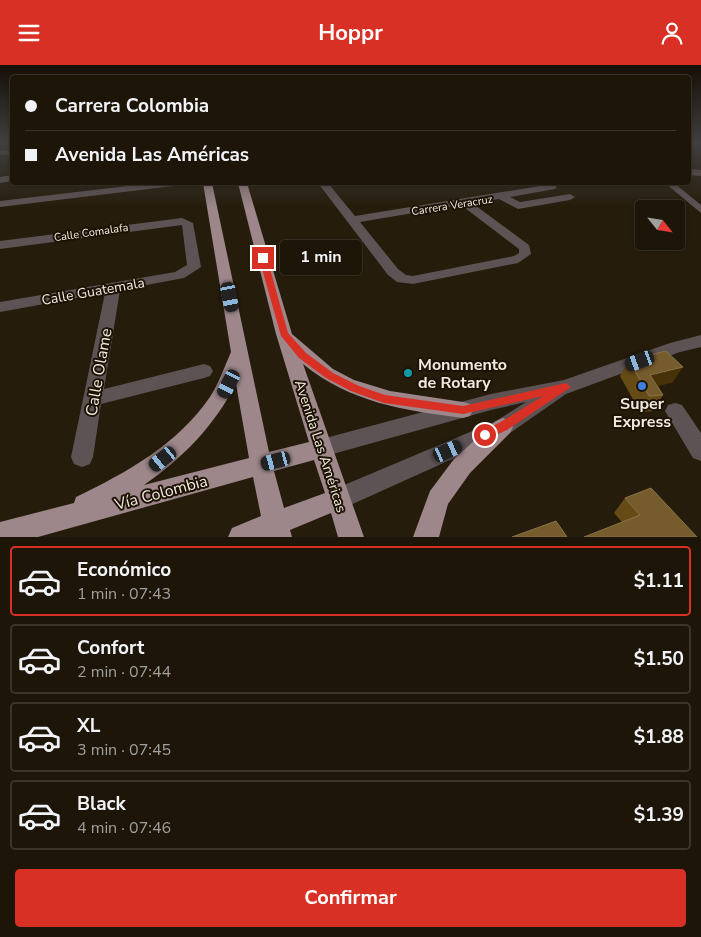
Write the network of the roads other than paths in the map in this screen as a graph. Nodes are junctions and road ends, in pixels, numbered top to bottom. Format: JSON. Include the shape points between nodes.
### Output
{"nodes":[{"id":1,"x":156,"y":185,"type":"edge"},
{"id":2,"x":207,"y":185,"type":"edge"},
{"id":3,"x":243,"y":185,"type":"edge"},
{"id":4,"x":324,"y":185,"type":"edge"},
{"id":5,"x":548,"y":185,"type":"edge"},
{"id":6,"x":671,"y":185,"type":"edge"},
{"id":7,"x":503,"y":197,"type":"junction"},
{"id":8,"x":0,"y":203,"type":"edge"},
{"id":9,"x":465,"y":203,"type":"junction"},
{"id":10,"x":701,"y":210,"type":"edge"},
{"id":11,"x":350,"y":220,"type":"junction"},
{"id":12,"x":0,"y":245,"type":"edge"},
{"id":13,"x":186,"y":272,"type":"joint"},
{"id":14,"x":113,"y":287,"type":"junction"},
{"id":15,"x":0,"y":307,"type":"edge"},
{"id":16,"x":284,"y":334,"type":"junction"},
{"id":17,"x":701,"y":341,"type":"edge"},
{"id":18,"x":240,"y":349,"type":"junction"},
{"id":19,"x":204,"y":371,"type":"dead end"},
{"id":20,"x":566,"y":387,"type":"junction"},
{"id":21,"x":93,"y":399,"type":"junction"},
{"id":22,"x":463,"y":410,"type":"junction"},
{"id":23,"x":675,"y":411,"type":"dead end"},
{"id":24,"x":503,"y":427,"type":"junction"},
{"id":25,"x":322,"y":448,"type":"junction"},
{"id":26,"x":701,"y":451,"type":"edge"},
{"id":27,"x":82,"y":457,"type":"dead end"},
{"id":28,"x":261,"y":465,"type":"junction"},
{"id":29,"x":338,"y":499,"type":"junction"},
{"id":30,"x":47,"y":523,"type":"junction"},
{"id":31,"x":278,"y":531,"type":"edge"},
{"id":32,"x":0,"y":535,"type":"edge"},
{"id":33,"x":241,"y":537,"type":"edge"},
{"id":34,"x":351,"y":537,"type":"edge"},
{"id":35,"x":426,"y":537,"type":"edge"}],
"edges":[{"from":1,"to":8,"type":"street"},
{"from":2,"to":18,"type":"main road"},
{"from":3,"to":16,"type":"main road","name":"Avenida Las Américas"},
{"from":4,"to":11,"type":"street"},
{"from":5,"to":7,"type":"street","name":"Carrera Veracruz"},
{"from":5,"to":7,"type":"street","via":[[570,197],[518,206]]},
{"from":6,"to":10,"type":"street"},
{"from":7,"to":9,"type":"street","name":"Carrera Veracruz"},
{"from":9,"to":11,"type":"street","name":"Carrera Veracruz"},
{"from":9,"to":11,"type":"street","via":[[525,248],[525,254],[518,259],[413,281],[402,279],[392,272]]},
{"from":12,"to":13,"type":"street","name":"Calle Comalafa","via":[[182,221],[187,223],[194,267]]},
{"from":13,"to":14,"type":"street","name":"Calle Guatemala"},
{"from":14,"to":15,"type":"street","name":"Calle Guatemala"},
{"from":14,"to":21,"type":"street","name":"Calle Olame"},
{"from":16,"to":22,"type":"main road","via":[[302,355],[329,375],[355,388],[384,399]]},
{"from":16,"to":25,"type":"main road","name":"Avenida Las Américas"},
{"from":17,"to":20,"type":"street"},
{"from":18,"to":28,"type":"main road"},
{"from":18,"to":30,"type":"main road","via":[[233,375],[211,414],[177,447],[114,491]]},
{"from":19,"to":21,"type":"street"},
{"from":20,"to":22,"type":"street"},
{"from":20,"to":24,"type":"street"},
{"from":21,"to":27,"type":"street","name":"Calle Olame"},
{"from":22,"to":25,"type":"street"},
{"from":23,"to":26,"type":"street"},
{"from":24,"to":29,"type":"street"},
{"from":24,"to":35,"type":"main road","via":[[462,466],[438,499]]},
{"from":25,"to":28,"type":"main road","name":"Vía Colombia"},
{"from":25,"to":29,"type":"main road","name":"Avenida Las Américas"},
{"from":28,"to":30,"type":"main road","name":"Vía Colombia"},
{"from":28,"to":31,"type":"main road"},
{"from":29,"to":31,"type":"main road"},
{"from":29,"to":34,"type":"main road","name":"Avenida Las Américas"},
{"from":30,"to":32,"type":"main road","name":"Vía Colombia"},
{"from":31,"to":33,"type":"main road"}]}
